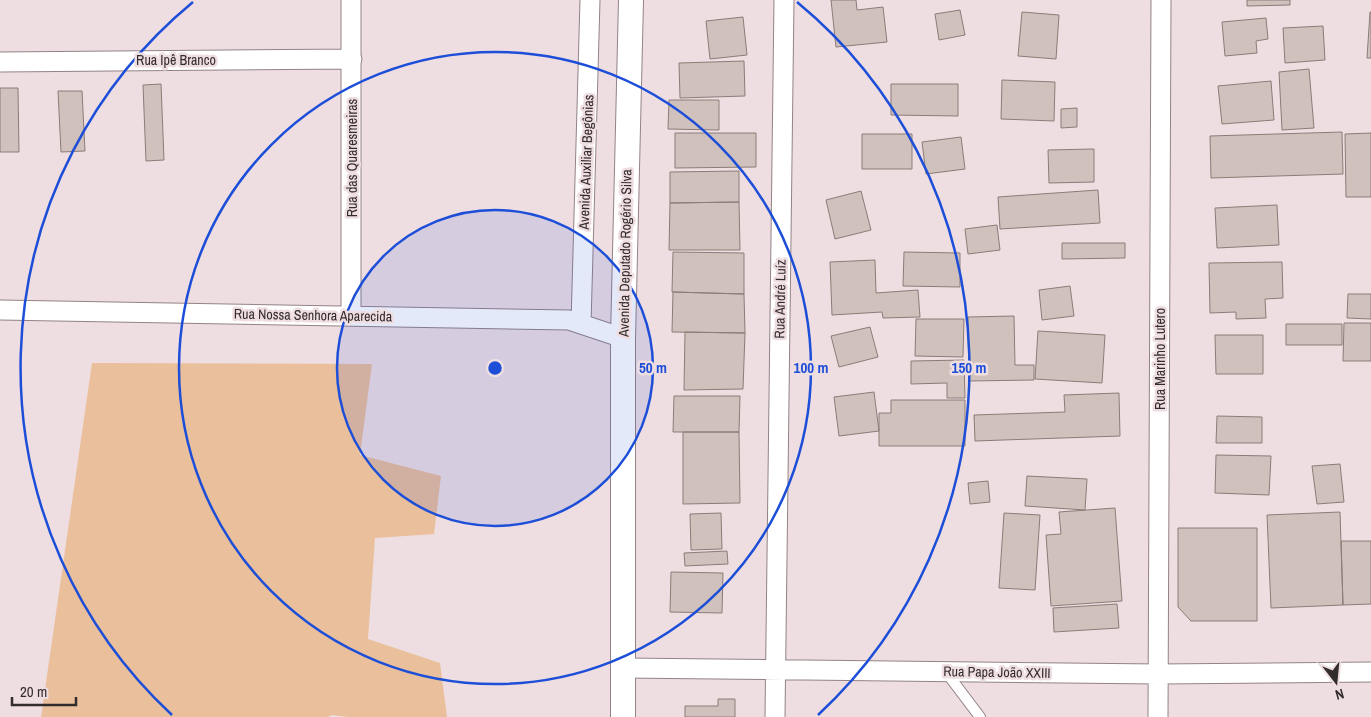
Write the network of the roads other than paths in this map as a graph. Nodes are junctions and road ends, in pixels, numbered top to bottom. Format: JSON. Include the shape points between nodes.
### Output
{"nodes":[{"id":1,"x":351,"y":0,"type":"edge"},
{"id":2,"x":590,"y":0,"type":"edge"},
{"id":3,"x":631,"y":0,"type":"edge"},
{"id":4,"x":784,"y":0,"type":"edge"},
{"id":5,"x":1161,"y":0,"type":"edge"},
{"id":6,"x":352,"y":59,"type":"junction"},
{"id":7,"x":0,"y":62,"type":"edge"},
{"id":8,"x":0,"y":310,"type":"edge"},
{"id":9,"x":351,"y":316,"type":"junction"},
{"id":10,"x":581,"y":324,"type":"junction"},
{"id":11,"x":623,"y":338,"type":"junction"},
{"id":12,"x":624,"y":668,"type":"junction"},
{"id":13,"x":776,"y":670,"type":"junction"},
{"id":14,"x":946,"y":672,"type":"junction"},
{"id":15,"x":1371,"y":672,"type":"edge"},
{"id":16,"x":1159,"y":674,"type":"junction"},
{"id":17,"x":623,"y":717,"type":"edge"},
{"id":18,"x":775,"y":717,"type":"edge"},
{"id":19,"x":980,"y":717,"type":"edge"},
{"id":20,"x":1158,"y":717,"type":"edge"}],
"edges":[{"from":1,"to":6,"type":"street","name":"Rua das Quaresmeiras"},
{"from":2,"to":10,"type":"street","name":"Avenida Auxiliar Begônias"},
{"from":3,"to":11,"type":"street","name":"Avenida Deputado Rogério Silva"},
{"from":4,"to":13,"type":"street","name":"Rua André Luíz"},
{"from":5,"to":16,"type":"street","name":"Rua Marinho Lutero"},
{"from":6,"to":7,"type":"street","name":"Rua Ipê Branco"},
{"from":6,"to":9,"type":"street","name":"Rua das Quaresmeiras"},
{"from":8,"to":9,"type":"street","name":"Rua Nossa Senhora Aparecida"},
{"from":9,"to":10,"type":"street","name":"Rua Nossa Senhora Aparecida","via":[[569,320]]},
{"from":10,"to":11,"type":"street","name":"Rua Nossa Senhora Aparecida"},
{"from":11,"to":12,"type":"street","name":"Avenida Deputado Rogério Silva"},
{"from":12,"to":13,"type":"street","name":"Rua Papa João XXIII"},
{"from":12,"to":17,"type":"street","name":"Avenida Deputado Rogério Silva"},
{"from":13,"to":14,"type":"street","name":"Rua Papa João XXIII"},
{"from":13,"to":18,"type":"street","name":"Rua André Luíz"},
{"from":14,"to":16,"type":"street","name":"Rua Papa João XXIII"},
{"from":14,"to":19,"type":"lane"},
{"from":15,"to":16,"type":"street","name":"Rua Papa João XXIII"},
{"from":16,"to":20,"type":"street","name":"Rua Marinho Lutero"}]}
